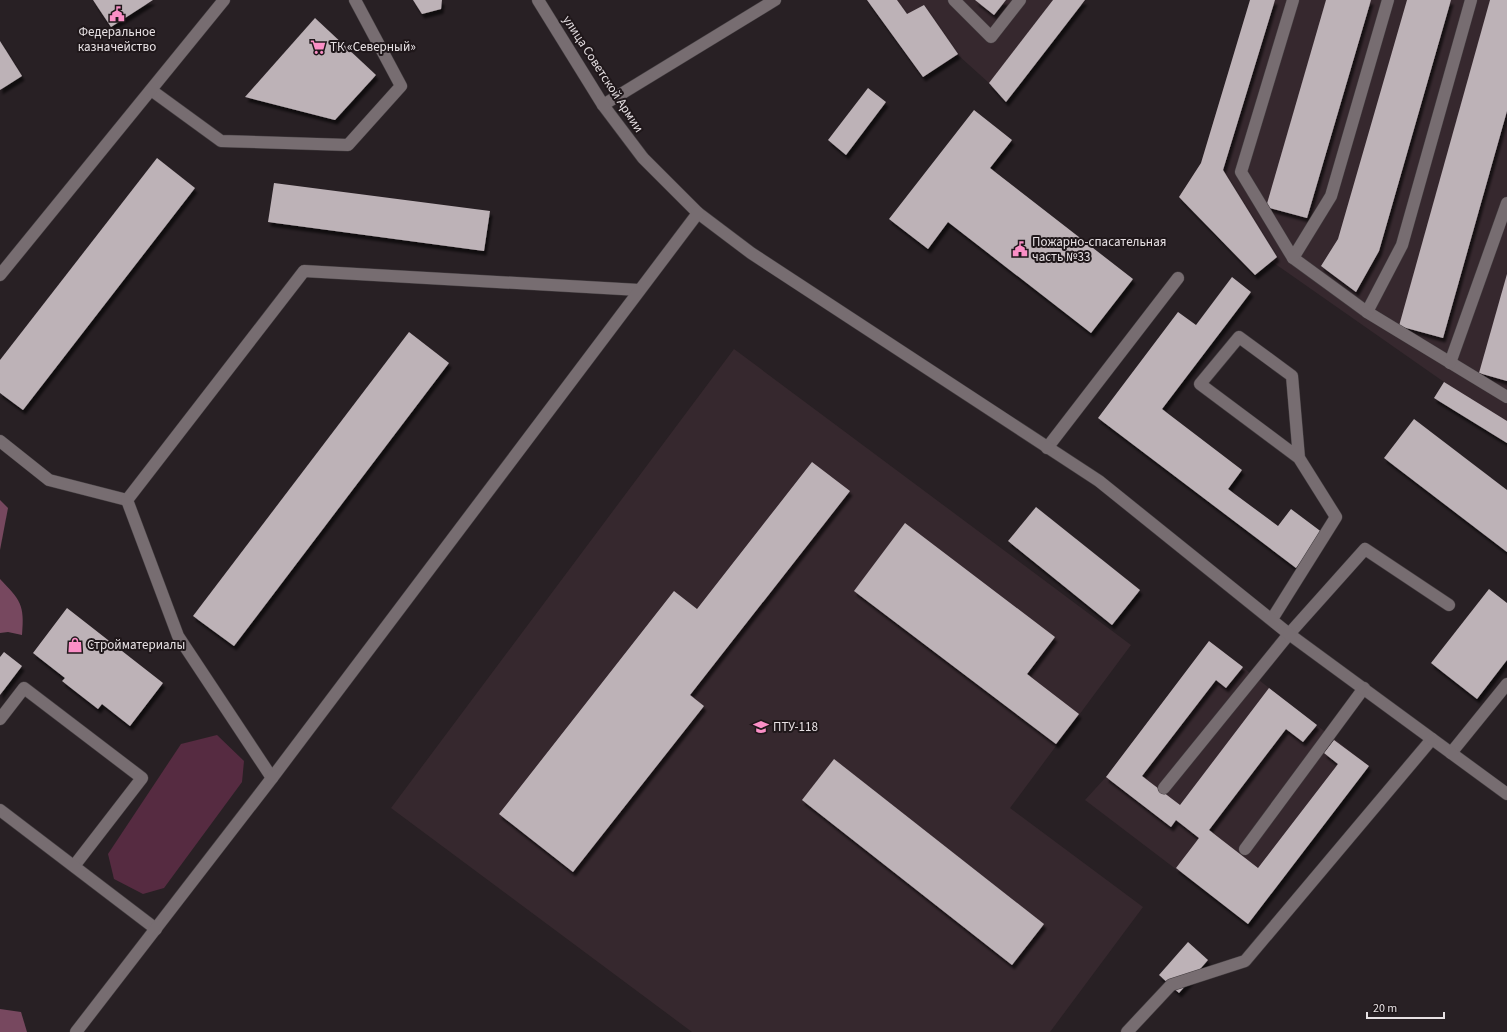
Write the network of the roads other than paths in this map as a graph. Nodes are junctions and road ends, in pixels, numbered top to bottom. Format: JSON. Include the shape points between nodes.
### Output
{"nodes":[{"id":1,"x":224,"y":0,"type":"edge"},
{"id":2,"x":355,"y":0,"type":"edge"},
{"id":3,"x":538,"y":0,"type":"edge"},
{"id":4,"x":775,"y":0,"type":"edge"},
{"id":5,"x":954,"y":0,"type":"edge"},
{"id":6,"x":1020,"y":0,"type":"edge"},
{"id":7,"x":1293,"y":0,"type":"edge"},
{"id":8,"x":1388,"y":0,"type":"edge"},
{"id":9,"x":1471,"y":0,"type":"edge"},
{"id":10,"x":151,"y":90,"type":"junction"},
{"id":11,"x":603,"y":104,"type":"junction"},
{"id":12,"x":1507,"y":203,"type":"edge"},
{"id":13,"x":698,"y":212,"type":"junction"},
{"id":14,"x":1293,"y":258,"type":"junction"},
{"id":15,"x":0,"y":275,"type":"edge"},
{"id":16,"x":1178,"y":278,"type":"dead end"},
{"id":17,"x":639,"y":290,"type":"junction"},
{"id":18,"x":1367,"y":312,"type":"junction"},
{"id":19,"x":1450,"y":364,"type":"junction"},
{"id":20,"x":1507,"y":397,"type":"edge"},
{"id":21,"x":0,"y":441,"type":"edge"},
{"id":22,"x":1047,"y":448,"type":"junction"},
{"id":23,"x":1299,"y":458,"type":"junction"},
{"id":24,"x":127,"y":500,"type":"junction"},
{"id":25,"x":1449,"y":605,"type":"dead end"},
{"id":26,"x":1272,"y":619,"type":"junction"},
{"id":27,"x":1289,"y":634,"type":"junction"},
{"id":28,"x":1507,"y":684,"type":"edge"},
{"id":29,"x":1364,"y":688,"type":"junction"},
{"id":30,"x":0,"y":719,"type":"edge"},
{"id":31,"x":1432,"y":739,"type":"junction"},
{"id":32,"x":1451,"y":753,"type":"junction"},
{"id":33,"x":272,"y":778,"type":"junction"},
{"id":34,"x":1164,"y":788,"type":"dead end"},
{"id":35,"x":1507,"y":794,"type":"edge"},
{"id":36,"x":0,"y":810,"type":"edge"},
{"id":37,"x":1245,"y":849,"type":"dead end"},
{"id":38,"x":74,"y":866,"type":"junction"},
{"id":39,"x":156,"y":929,"type":"junction"},
{"id":40,"x":76,"y":1032,"type":"edge"},
{"id":41,"x":1127,"y":1032,"type":"edge"}],
"edges":[{"from":1,"to":10,"type":"street"},
{"from":2,"to":10,"type":"street","via":[[401,86],[348,145],[221,141]]},
{"from":3,"to":11,"type":"street","name":"улица Советской Армии"},
{"from":4,"to":11,"type":"street"},
{"from":5,"to":6,"type":"street","via":[[991,37]]},
{"from":7,"to":14,"type":"street","via":[[1241,172]]},
{"from":8,"to":14,"type":"street","via":[[1331,196]]},
{"from":9,"to":18,"type":"street","via":[[1402,245]]},
{"from":10,"to":15,"type":"street"},
{"from":11,"to":13,"type":"street","name":"улица Советской Армии","via":[[643,158]]},
{"from":12,"to":19,"type":"street"},
{"from":13,"to":17,"type":"street"},
{"from":13,"to":22,"type":"street","name":"улица Советской Армии","via":[[751,253]]},
{"from":14,"to":18,"type":"street"},
{"from":16,"to":22,"type":"street"},
{"from":17,"to":24,"type":"street","via":[[304,271]]},
{"from":17,"to":33,"type":"street"},
{"from":18,"to":19,"type":"street"},
{"from":19,"to":20,"type":"street"},
{"from":21,"to":24,"type":"street","via":[[49,480]]},
{"from":22,"to":26,"type":"street","name":"улица Советской Армии","via":[[1099,481]]},
{"from":23,"to":23,"type":"street","via":[[1200,384],[1239,337],[1292,376]]},
{"from":23,"to":26,"type":"street","via":[[1336,516]]},
{"from":24,"to":33,"type":"street","via":[[178,636]]},
{"from":25,"to":27,"type":"street","via":[[1365,548]]},
{"from":26,"to":27,"type":"street","name":"улица Советской Армии"},
{"from":27,"to":29,"type":"street","name":"улица Советской Армии"},
{"from":27,"to":34,"type":"street"},
{"from":28,"to":32,"type":"street"},
{"from":29,"to":31,"type":"street","name":"улица Советской Армии"},
{"from":29,"to":37,"type":"street"},
{"from":30,"to":38,"type":"street","via":[[24,688],[142,778]]},
{"from":31,"to":32,"type":"street","name":"улица Советской Армии"},
{"from":31,"to":41,"type":"street","via":[[1245,960],[1171,985]]},
{"from":32,"to":35,"type":"street","name":"улица Советской Армии"},
{"from":33,"to":39,"type":"street"},
{"from":36,"to":38,"type":"street"},
{"from":38,"to":39,"type":"street"},
{"from":39,"to":40,"type":"street"}]}
